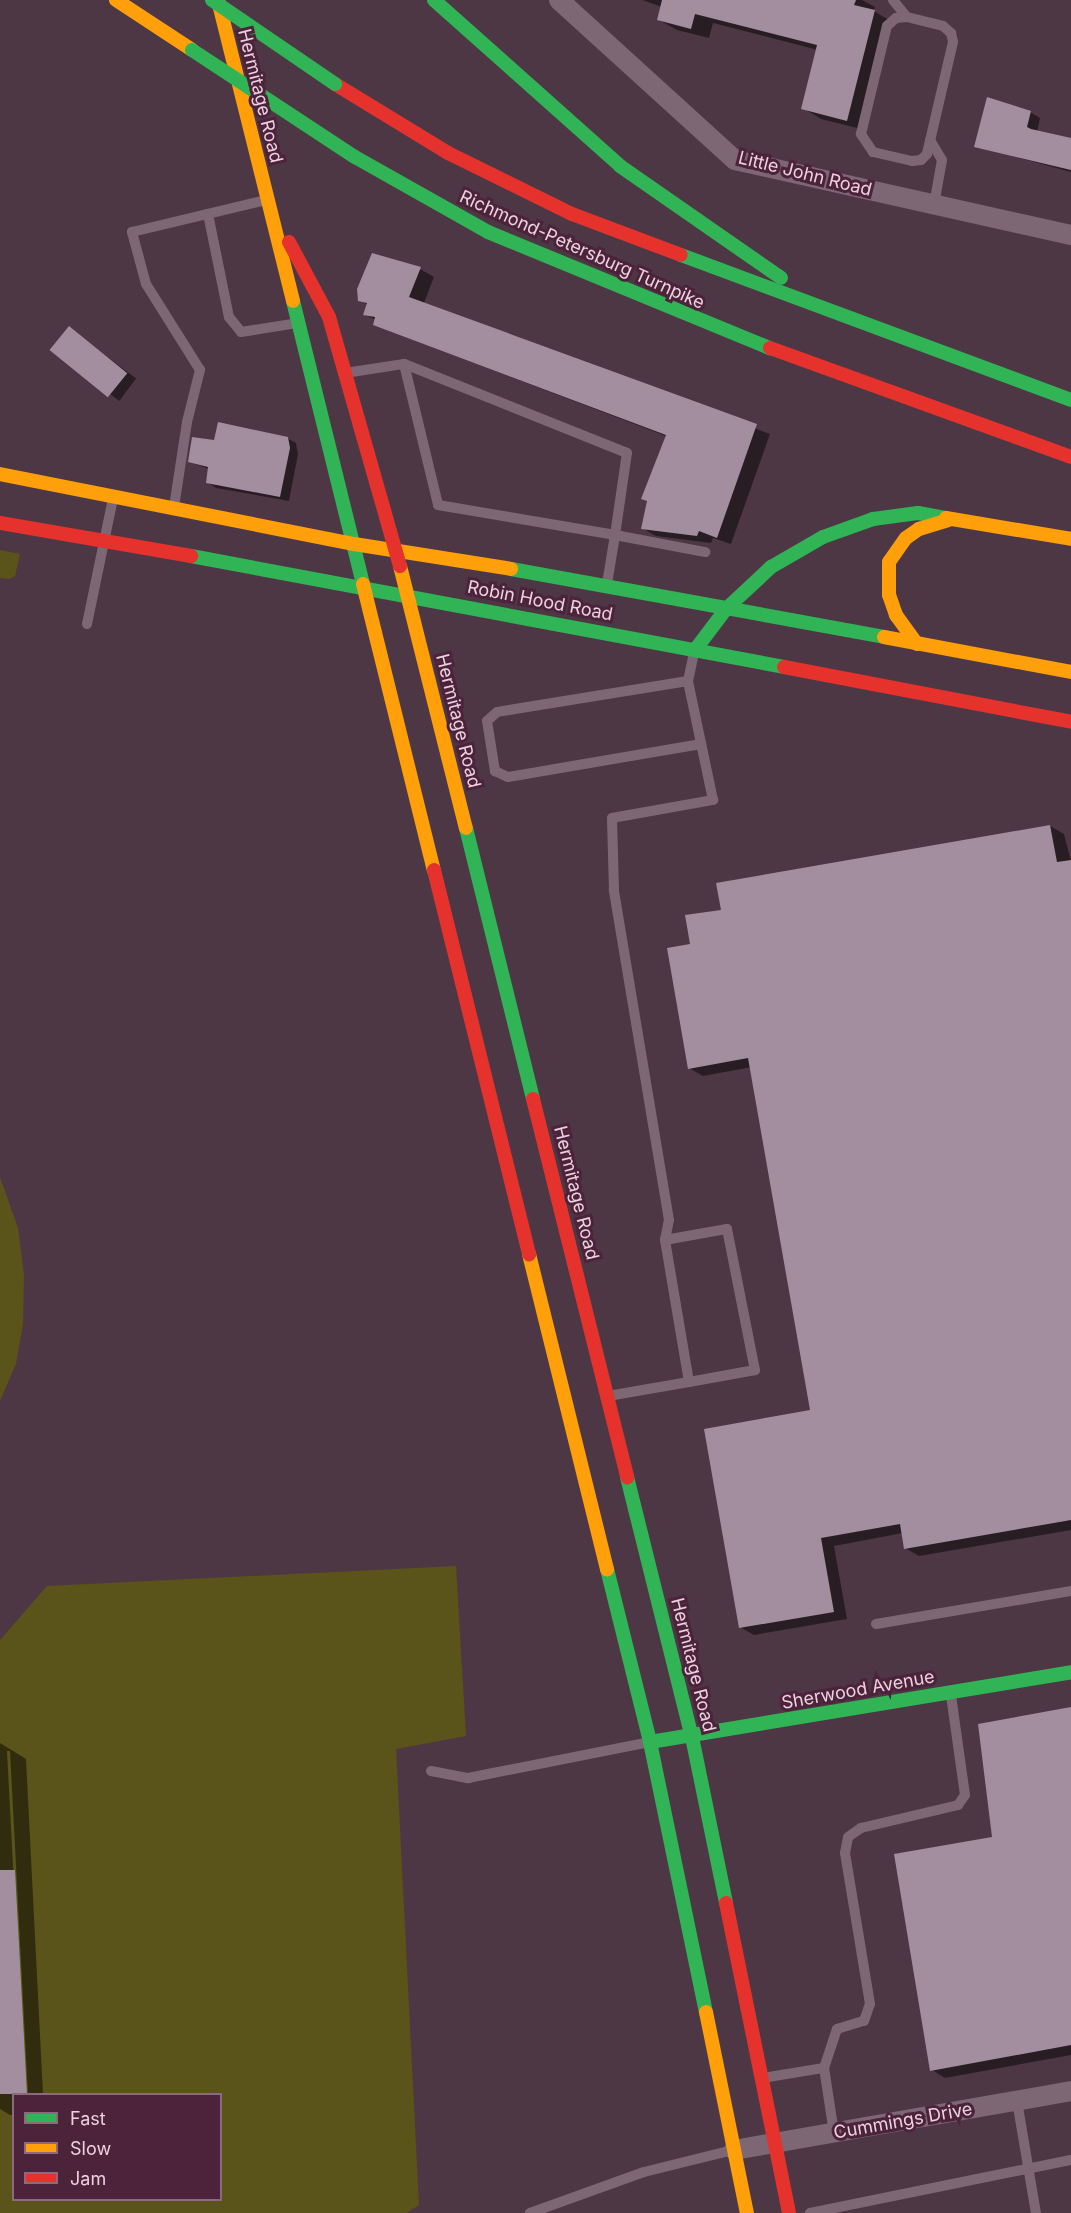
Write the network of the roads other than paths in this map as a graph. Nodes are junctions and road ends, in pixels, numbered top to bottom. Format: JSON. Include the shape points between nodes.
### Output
{"nodes":[{"id":1,"x":116,"y":0,"type":"edge"},
{"id":2,"x":212,"y":0,"type":"edge"},
{"id":3,"x":218,"y":0,"type":"edge"},
{"id":4,"x":434,"y":0,"type":"edge"},
{"id":5,"x":559,"y":0,"type":"edge"},
{"id":6,"x":893,"y":0,"type":"edge"},
{"id":7,"x":907,"y":17,"type":"junction"},
{"id":8,"x":930,"y":140,"type":"junction"},
{"id":9,"x":267,"y":200,"type":"junction"},
{"id":10,"x":934,"y":205,"type":"junction"},
{"id":11,"x":208,"y":214,"type":"junction"},
{"id":12,"x":1071,"y":235,"type":"edge"},
{"id":13,"x":836,"y":314,"type":"junction"},
{"id":14,"x":298,"y":323,"type":"junction"},
{"id":15,"x":404,"y":364,"type":"junction"},
{"id":16,"x":345,"y":374,"type":"junction"},
{"id":17,"x":1071,"y":400,"type":"edge"},
{"id":18,"x":1071,"y":457,"type":"edge"},
{"id":19,"x":0,"y":474,"type":"edge"},
{"id":20,"x":114,"y":495,"type":"junction"},
{"id":21,"x":174,"y":507,"type":"junction"},
{"id":22,"x":951,"y":519,"type":"junction"},
{"id":23,"x":0,"y":522,"type":"edge"},
{"id":24,"x":615,"y":535,"type":"junction"},
{"id":25,"x":1071,"y":539,"type":"edge"},
{"id":26,"x":104,"y":542,"type":"junction"},
{"id":27,"x":354,"y":544,"type":"junction"},
{"id":28,"x":394,"y":551,"type":"junction"},
{"id":29,"x":705,"y":552,"type":"dead end"},
{"id":30,"x":607,"y":584,"type":"junction"},
{"id":31,"x":366,"y":587,"type":"junction"},
{"id":32,"x":408,"y":594,"type":"junction"},
{"id":33,"x":726,"y":609,"type":"junction"},
{"id":34,"x":87,"y":624,"type":"dead end"},
{"id":35,"x":917,"y":644,"type":"junction"},
{"id":36,"x":695,"y":650,"type":"junction"},
{"id":37,"x":1071,"y":672,"type":"edge"},
{"id":38,"x":688,"y":681,"type":"junction"},
{"id":39,"x":1071,"y":722,"type":"edge"},
{"id":40,"x":701,"y":744,"type":"junction"},
{"id":41,"x":665,"y":1240,"type":"junction"},
{"id":42,"x":689,"y":1382,"type":"junction"},
{"id":43,"x":608,"y":1396,"type":"junction"},
{"id":44,"x":1071,"y":1591,"type":"edge"},
{"id":45,"x":876,"y":1624,"type":"dead end"},
{"id":46,"x":1071,"y":1672,"type":"edge"},
{"id":47,"x":951,"y":1693,"type":"junction"},
{"id":48,"x":692,"y":1737,"type":"junction"},
{"id":49,"x":650,"y":1742,"type":"junction"},
{"id":50,"x":431,"y":1771,"type":"dead end"},
{"id":51,"x":824,"y":2068,"type":"junction"},
{"id":52,"x":761,"y":2078,"type":"junction"},
{"id":53,"x":1071,"y":2091,"type":"edge"},
{"id":54,"x":1017,"y":2101,"type":"junction"},
{"id":55,"x":834,"y":2133,"type":"junction"},
{"id":56,"x":774,"y":2143,"type":"junction"},
{"id":57,"x":734,"y":2150,"type":"junction"},
{"id":58,"x":1071,"y":2160,"type":"edge"},
{"id":59,"x":1029,"y":2168,"type":"junction"},
{"id":60,"x":531,"y":2213,"type":"edge"},
{"id":61,"x":747,"y":2213,"type":"edge"},
{"id":62,"x":789,"y":2213,"type":"edge"},
{"id":63,"x":810,"y":2213,"type":"edge"},
{"id":64,"x":1036,"y":2213,"type":"edge"}],
"edges":[{"from":1,"to":18,"type":"main road","name":"Richmond-Petersburg Turnpike","bridge":true,"via":[[355,157],[488,232],[726,332]]},
{"from":2,"to":13,"type":"main road","name":"Richmond-Petersburg Turnpike","bridge":true,"via":[[335,84],[448,153],[572,214]]},
{"from":3,"to":9,"type":"main road","name":"Hermitage Road"},
{"from":4,"to":13,"type":"main road","via":[[620,166],[721,240]]},
{"from":5,"to":10,"type":"street","name":"Little John Road","via":[[735,160]]},
{"from":6,"to":7,"type":"lane"},
{"from":7,"to":8,"type":"lane","via":[[943,26],[951,33],[953,42]]},
{"from":7,"to":8,"type":"lane","via":[[896,18],[887,26],[861,134],[873,152],[912,161],[927,154]]},
{"from":8,"to":10,"type":"lane","via":[[942,160]]},
{"from":9,"to":11,"type":"lane"},
{"from":9,"to":14,"type":"main road","name":"Hermitage Road"},
{"from":9,"to":16,"type":"main road","name":"Hermitage Road","via":[[329,317]]},
{"from":10,"to":12,"type":"street","name":"Little John Road"},
{"from":11,"to":14,"type":"lane","via":[[229,317],[235,325],[241,332],[257,332]]},
{"from":11,"to":21,"type":"lane","via":[[132,232],[146,284],[200,370],[187,422]]},
{"from":13,"to":17,"type":"main road","name":"Richmond-Petersburg Turnpike"},
{"from":14,"to":27,"type":"main road","name":"Hermitage Road"},
{"from":15,"to":16,"type":"lane"},
{"from":15,"to":24,"type":"lane","via":[[627,453]]},
{"from":15,"to":24,"type":"lane","via":[[438,504]]},
{"from":16,"to":28,"type":"main road","name":"Hermitage Road"},
{"from":19,"to":20,"type":"main road","name":"Robin Hood Road"},
{"from":20,"to":21,"type":"main road","name":"Robin Hood Road"},
{"from":20,"to":26,"type":"lane"},
{"from":21,"to":27,"type":"main road","name":"Robin Hood Road"},
{"from":22,"to":25,"type":"main road"},
{"from":22,"to":33,"type":"main road","via":[[918,513],[895,514],[822,537],[771,567]]},
{"from":22,"to":35,"type":"main road","via":[[913,533],[895,549],[889,562],[889,595],[896,615]]},
{"from":23,"to":26,"type":"main road","name":"Robin Hood Road"},
{"from":24,"to":29,"type":"lane"},
{"from":24,"to":30,"type":"lane"},
{"from":26,"to":31,"type":"main road","name":"Robin Hood Road"},
{"from":26,"to":34,"type":"lane"},
{"from":27,"to":28,"type":"main road","name":"Robin Hood Road"},
{"from":27,"to":31,"type":"main road","name":"Hermitage Road"},
{"from":28,"to":30,"type":"main road","name":"Robin Hood Road"},
{"from":28,"to":32,"type":"main road","name":"Hermitage Road"},
{"from":30,"to":33,"type":"main road","name":"Robin Hood Road"},
{"from":31,"to":32,"type":"main road","name":"Robin Hood Road"},
{"from":31,"to":49,"type":"main road","name":"Hermitage Road"},
{"from":32,"to":36,"type":"main road","name":"Robin Hood Road"},
{"from":32,"to":43,"type":"main road","name":"Hermitage Road"},
{"from":33,"to":35,"type":"main road","name":"Robin Hood Road"},
{"from":33,"to":36,"type":"main road"},
{"from":35,"to":37,"type":"main road","name":"Robin Hood Road"},
{"from":36,"to":38,"type":"lane"},
{"from":36,"to":39,"type":"main road","name":"Robin Hood Road"},
{"from":38,"to":40,"type":"lane"},
{"from":38,"to":40,"type":"lane","via":[[497,712],[487,721],[495,771],[508,777]]},
{"from":40,"to":41,"type":"lane","via":[[713,800],[612,818],[614,890],[669,1220]]},
{"from":41,"to":42,"type":"lane"},
{"from":41,"to":42,"type":"lane","via":[[727,1229],[755,1370]]},
{"from":42,"to":43,"type":"lane"},
{"from":43,"to":48,"type":"main road","name":"Hermitage Road"},
{"from":44,"to":45,"type":"lane"},
{"from":46,"to":47,"type":"main road","name":"Sherwood Avenue"},
{"from":47,"to":48,"type":"main road","name":"Sherwood Avenue"},
{"from":47,"to":51,"type":"lane","via":[[965,1795],[957,1805],[861,1828],[848,1837],[845,1853],[870,2004],[864,2021],[837,2029]]},
{"from":48,"to":49,"type":"main road","name":"Sherwood Avenue"},
{"from":48,"to":52,"type":"main road","name":"Hermitage Road"},
{"from":49,"to":50,"type":"lane","via":[[468,1778]]},
{"from":49,"to":57,"type":"main road","name":"Hermitage Road"},
{"from":51,"to":52,"type":"lane"},
{"from":51,"to":55,"type":"lane"},
{"from":52,"to":56,"type":"main road","name":"Hermitage Road"},
{"from":53,"to":54,"type":"street","name":"Cummings Drive"},
{"from":54,"to":55,"type":"street","name":"Cummings Drive"},
{"from":54,"to":59,"type":"lane"},
{"from":55,"to":56,"type":"street","name":"Cummings Drive"},
{"from":56,"to":57,"type":"street","name":"Cummings Drive"},
{"from":56,"to":62,"type":"main road","name":"Hermitage Road"},
{"from":57,"to":60,"type":"lane","via":[[644,2172]]},
{"from":57,"to":61,"type":"main road","name":"Hermitage Road"},
{"from":58,"to":59,"type":"lane"},
{"from":59,"to":63,"type":"lane"},
{"from":59,"to":64,"type":"lane"}]}
